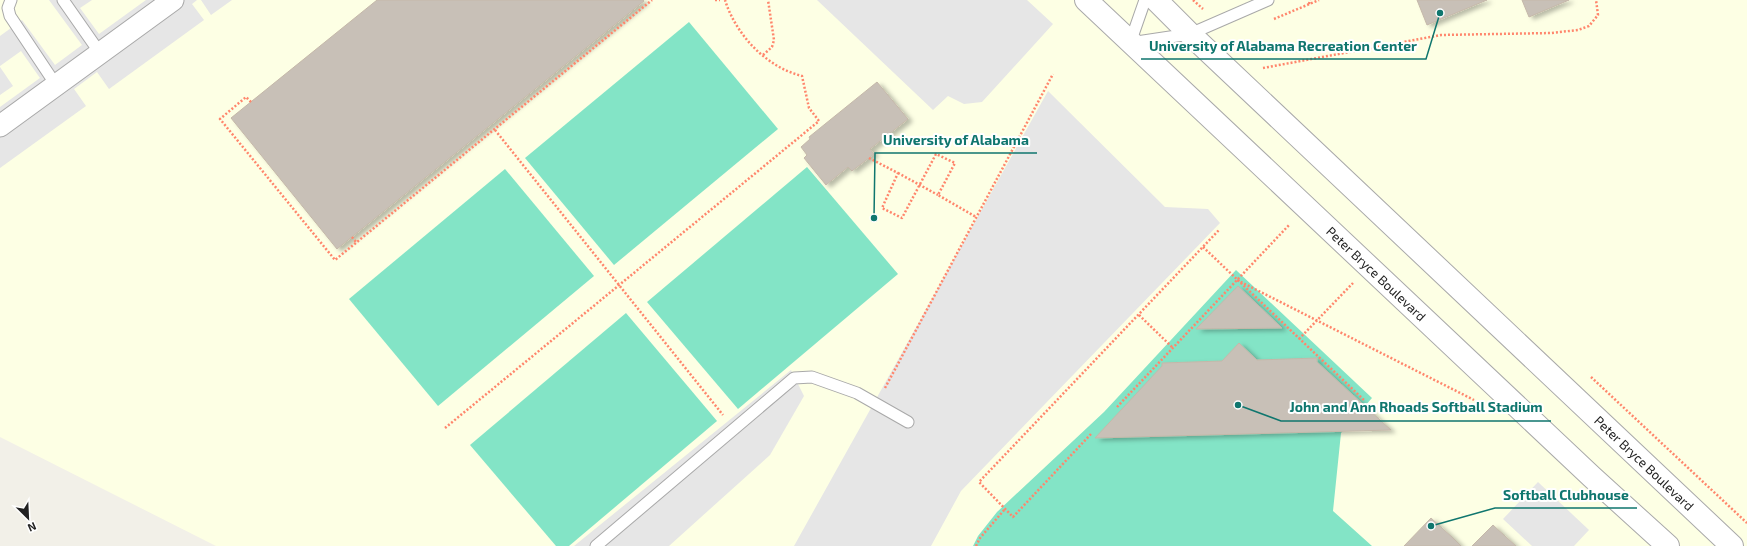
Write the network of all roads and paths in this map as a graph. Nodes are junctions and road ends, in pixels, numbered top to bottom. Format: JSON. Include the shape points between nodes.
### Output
{"nodes":[{"id":1,"x":10,"y":0,"type":"edge"},
{"id":2,"x":63,"y":0,"type":"edge"},
{"id":3,"x":173,"y":0,"type":"edge"},
{"id":4,"x":652,"y":0,"type":"edge"},
{"id":5,"x":715,"y":0,"type":"edge"},
{"id":6,"x":720,"y":0,"type":"edge"},
{"id":7,"x":724,"y":0,"type":"edge"},
{"id":8,"x":768,"y":0,"type":"edge"},
{"id":9,"x":1086,"y":0,"type":"edge"},
{"id":10,"x":1145,"y":0,"type":"edge"},
{"id":11,"x":1156,"y":0,"type":"edge"},
{"id":12,"x":1194,"y":0,"type":"edge"},
{"id":13,"x":1268,"y":0,"type":"edge"},
{"id":14,"x":1310,"y":0,"type":"edge"},
{"id":15,"x":1596,"y":0,"type":"edge"},
{"id":16,"x":1309,"y":4,"type":"dead end"},
{"id":17,"x":1217,"y":22,"type":"junction"},
{"id":18,"x":1190,"y":34,"type":"junction"},
{"id":19,"x":1130,"y":43,"type":"junction"},
{"id":20,"x":100,"y":53,"type":"junction"},
{"id":21,"x":763,"y":55,"type":"junction"},
{"id":22,"x":1258,"y":63,"type":"dead end"},
{"id":23,"x":1264,"y":68,"type":"junction"},
{"id":24,"x":1053,"y":74,"type":"dead end"},
{"id":25,"x":1269,"y":74,"type":"dead end"},
{"id":26,"x":56,"y":85,"type":"junction"},
{"id":27,"x":251,"y":102,"type":"dead end"},
{"id":28,"x":0,"y":126,"type":"edge"},
{"id":29,"x":495,"y":130,"type":"junction"},
{"id":30,"x":869,"y":158,"type":"dead end"},
{"id":31,"x":898,"y":174,"type":"junction"},
{"id":32,"x":919,"y":185,"type":"junction"},
{"id":33,"x":938,"y":195,"type":"junction"},
{"id":34,"x":976,"y":217,"type":"junction"},
{"id":35,"x":1292,"y":222,"type":"dead end"},
{"id":36,"x":1220,"y":230,"type":"dead end"},
{"id":37,"x":352,"y":237,"type":"dead end"},
{"id":38,"x":356,"y":242,"type":"junction"},
{"id":39,"x":1203,"y":247,"type":"junction"},
{"id":40,"x":1237,"y":280,"type":"junction"},
{"id":41,"x":1355,"y":281,"type":"dead end"},
{"id":42,"x":620,"y":286,"type":"junction"},
{"id":43,"x":1139,"y":315,"type":"junction"},
{"id":44,"x":1317,"y":321,"type":"junction"},
{"id":45,"x":1299,"y":339,"type":"junction"},
{"id":46,"x":1173,"y":348,"type":"junction"},
{"id":47,"x":1588,"y":374,"type":"dead end"},
{"id":48,"x":1364,"y":400,"type":"dead end"},
{"id":49,"x":1475,"y":401,"type":"dead end"},
{"id":50,"x":876,"y":403,"type":"junction"},
{"id":51,"x":1117,"y":407,"type":"dead end"},
{"id":52,"x":908,"y":422,"type":"dead end"},
{"id":53,"x":445,"y":428,"type":"dead end"},
{"id":54,"x":734,"y":428,"type":"junction"},
{"id":55,"x":1091,"y":434,"type":"dead end"},
{"id":56,"x":1005,"y":509,"type":"junction"},
{"id":57,"x":1747,"y":522,"type":"edge"},
{"id":58,"x":596,"y":546,"type":"edge"},
{"id":59,"x":976,"y":546,"type":"edge"},
{"id":60,"x":1668,"y":546,"type":"edge"},
{"id":61,"x":1732,"y":546,"type":"edge"}],
"edges":[{"from":1,"to":26,"type":"lane","via":[[10,16]]},
{"from":2,"to":20,"type":"lane"},
{"from":3,"to":20,"type":"street"},
{"from":4,"to":29,"type":"path"},
{"from":5,"to":6,"type":"path"},
{"from":7,"to":21,"type":"path","via":[[737,26]]},
{"from":8,"to":21,"type":"path","via":[[774,40],[772,47]]},
{"from":9,"to":19,"type":"street","name":"Peter Bryce Boulevard"},
{"from":10,"to":19,"type":"lane"},
{"from":11,"to":18,"type":"street","name":"Peter Bryce Boulevard"},
{"from":12,"to":17,"type":"path"},
{"from":13,"to":17,"type":"lane"},
{"from":14,"to":16,"type":"path"},
{"from":15,"to":23,"type":"path","via":[[1598,15],[1589,26],[1578,30],[1551,33],[1441,35]]},
{"from":17,"to":18,"type":"lane"},
{"from":18,"to":19,"type":"lane"},
{"from":18,"to":61,"type":"street","name":"Peter Bryce Boulevard"},
{"from":19,"to":60,"type":"street","name":"Peter Bryce Boulevard"},
{"from":20,"to":26,"type":"street"},
{"from":21,"to":42,"type":"path","via":[[790,73],[802,76],[810,108],[819,121]]},
{"from":22,"to":23,"type":"path"},
{"from":23,"to":25,"type":"path"},
{"from":24,"to":34,"type":"path"},
{"from":26,"to":28,"type":"street"},
{"from":27,"to":38,"type":"path","via":[[246,97],[220,119],[334,260]]},
{"from":29,"to":38,"type":"path"},
{"from":29,"to":42,"type":"path"},
{"from":30,"to":31,"type":"path"},
{"from":31,"to":32,"type":"path"},
{"from":31,"to":32,"type":"path","via":[[882,208],[902,218]]},
{"from":32,"to":33,"type":"path"},
{"from":32,"to":33,"type":"path","via":[[936,154],[955,163]]},
{"from":33,"to":34,"type":"path"},
{"from":34,"to":50,"type":"path"},
{"from":35,"to":40,"type":"path"},
{"from":36,"to":39,"type":"path"},
{"from":37,"to":38,"type":"path"},
{"from":39,"to":40,"type":"path"},
{"from":39,"to":43,"type":"path"},
{"from":40,"to":44,"type":"path"},
{"from":40,"to":45,"type":"path"},
{"from":40,"to":46,"type":"path"},
{"from":41,"to":44,"type":"path"},
{"from":42,"to":53,"type":"path"},
{"from":42,"to":54,"type":"path"},
{"from":43,"to":46,"type":"path"},
{"from":43,"to":56,"type":"path","via":[[978,482]]},
{"from":44,"to":45,"type":"path"},
{"from":44,"to":49,"type":"path"},
{"from":45,"to":48,"type":"path"},
{"from":46,"to":51,"type":"path"},
{"from":47,"to":57,"type":"path"},
{"from":50,"to":52,"type":"lane"},
{"from":50,"to":54,"type":"lane","via":[[812,377],[794,378]]},
{"from":54,"to":58,"type":"lane"},
{"from":55,"to":56,"type":"path","via":[[1013,517]]},
{"from":56,"to":59,"type":"path"}]}
